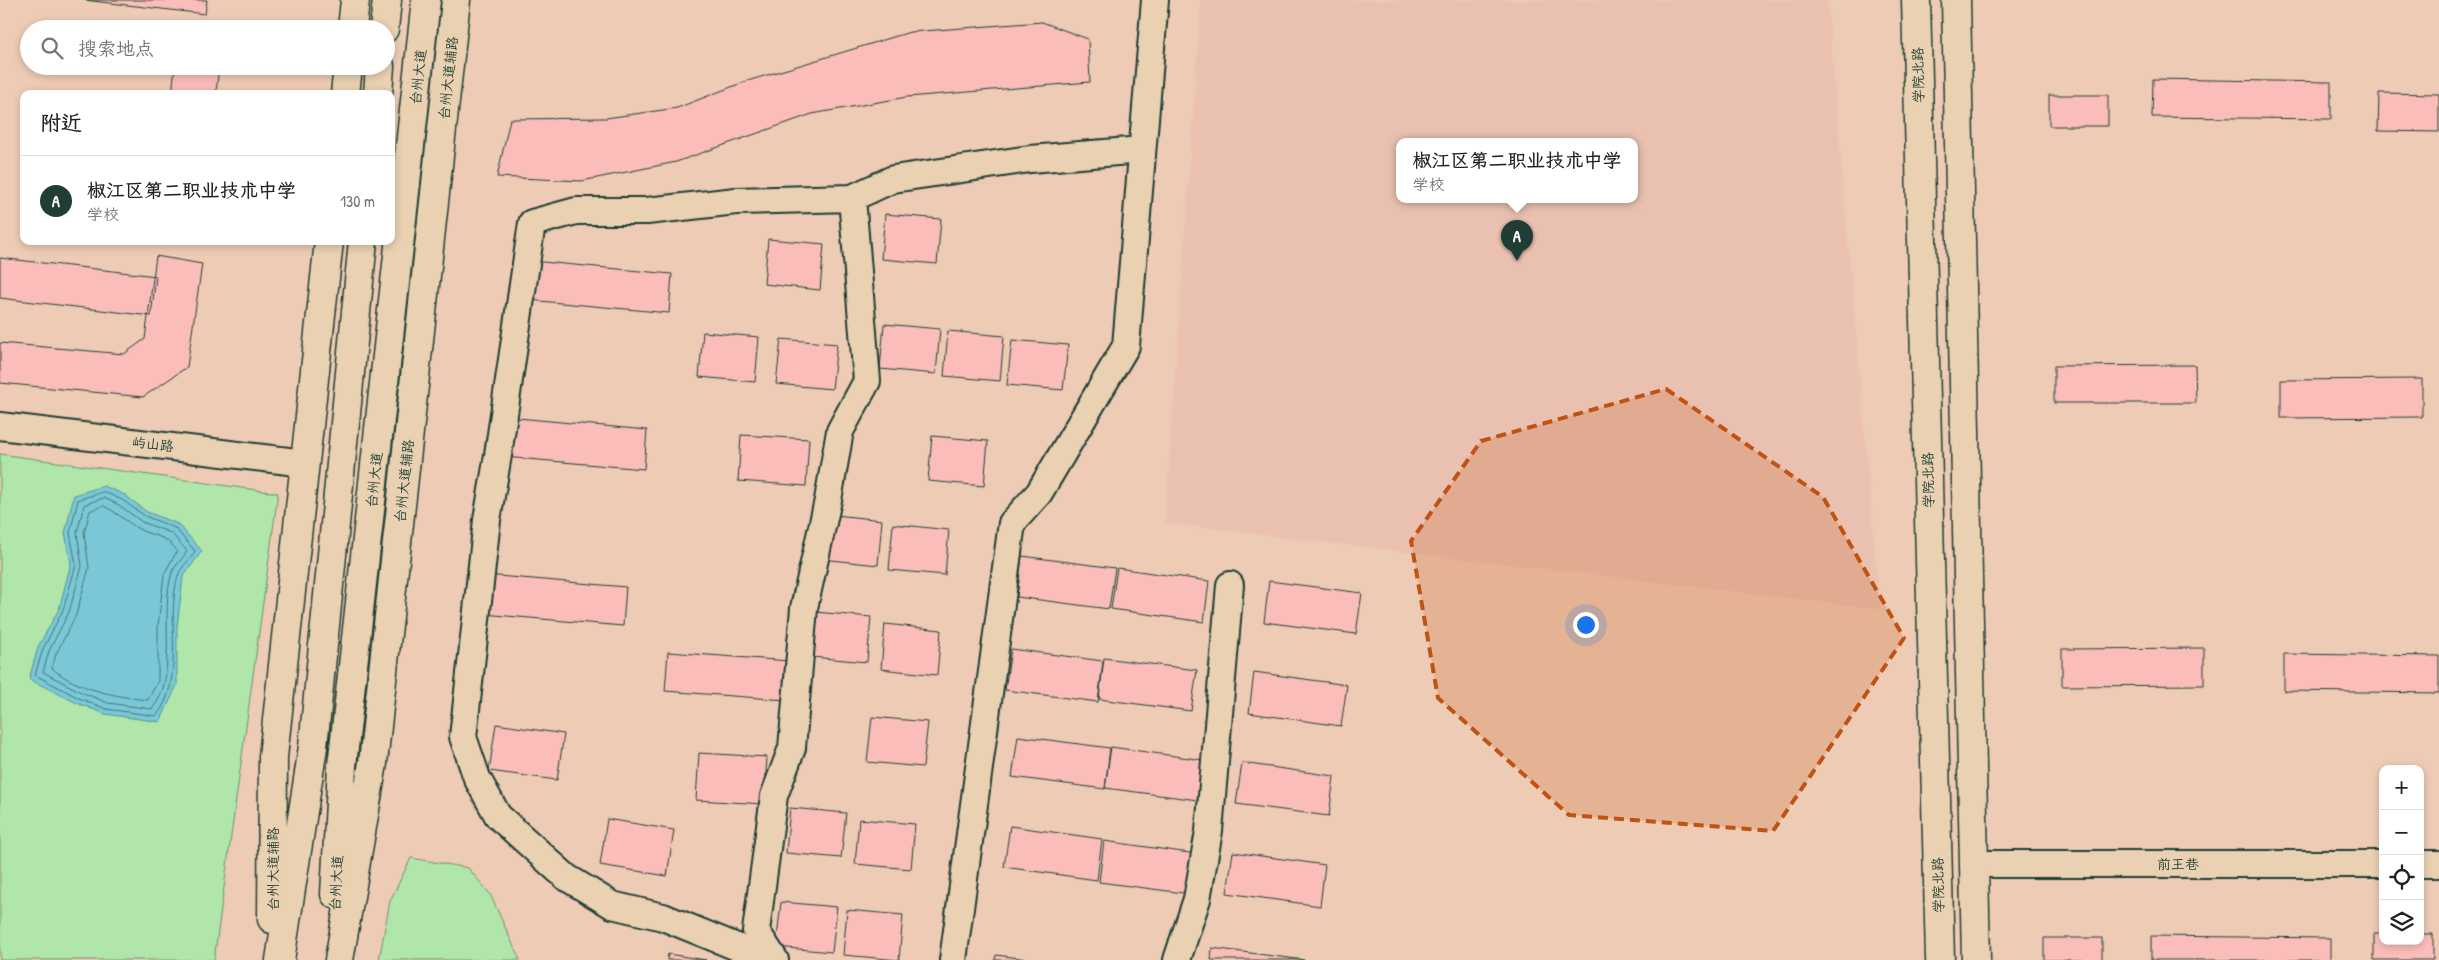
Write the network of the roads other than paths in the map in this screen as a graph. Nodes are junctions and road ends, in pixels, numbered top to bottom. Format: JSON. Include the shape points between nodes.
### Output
{"nodes":[{"id":1,"x":355,"y":0,"type":"edge"},
{"id":2,"x":387,"y":0,"type":"edge"},
{"id":3,"x":426,"y":0,"type":"edge"},
{"id":4,"x":456,"y":0,"type":"edge"},
{"id":5,"x":1155,"y":0,"type":"edge"},
{"id":6,"x":1916,"y":0,"type":"edge"},
{"id":7,"x":1956,"y":0,"type":"edge"},
{"id":8,"x":353,"y":20,"type":"edge"},
{"id":9,"x":385,"y":20,"type":"edge"},
{"id":10,"x":347,"y":75,"type":"edge"},
{"id":11,"x":379,"y":75,"type":"edge"},
{"id":12,"x":345,"y":90,"type":"edge"},
{"id":13,"x":378,"y":90,"type":"edge"},
{"id":14,"x":1142,"y":150,"type":"junction"},
{"id":15,"x":852,"y":198,"type":"junction"},
{"id":16,"x":329,"y":245,"type":"edge"},
{"id":17,"x":363,"y":245,"type":"edge"},
{"id":18,"x":0,"y":426,"type":"edge"},
{"id":19,"x":306,"y":463,"type":"junction"},
{"id":20,"x":1230,"y":586,"type":"dead end"},
{"id":21,"x":1974,"y":864,"type":"junction"},
{"id":22,"x":2379,"y":864,"type":"edge"},
{"id":23,"x":2424,"y":864,"type":"edge"},
{"id":24,"x":2439,"y":864,"type":"edge"},
{"id":25,"x":272,"y":960,"type":"edge"},
{"id":26,"x":280,"y":960,"type":"edge"},
{"id":27,"x":332,"y":960,"type":"edge"},
{"id":28,"x":339,"y":960,"type":"edge"},
{"id":29,"x":768,"y":960,"type":"edge"},
{"id":30,"x":775,"y":960,"type":"edge"},
{"id":31,"x":953,"y":960,"type":"edge"},
{"id":32,"x":1177,"y":960,"type":"edge"},
{"id":33,"x":1940,"y":960,"type":"edge"},
{"id":34,"x":1976,"y":960,"type":"edge"}],
"edges":[{"from":1,"to":8,"type":"main road"},
{"from":2,"to":9,"type":"main road"},
{"from":3,"to":27,"type":"main road","name":"台州大道","via":[[342,766]]},
{"from":4,"to":28,"type":"main road","name":"台州大道辅路","via":[[373,763]]},
{"from":5,"to":14,"type":"street"},
{"from":6,"to":33,"type":"main road","name":"学院北路"},
{"from":7,"to":21,"type":"main road"},
{"from":10,"to":12,"type":"main road"},
{"from":11,"to":13,"type":"main road"},
{"from":14,"to":15,"type":"street","via":[[1030,159],[893,179]]},
{"from":14,"to":31,"type":"street","via":[[1126,346],[1039,493],[1012,523]]},
{"from":15,"to":29,"type":"street","via":[[736,201],[647,211],[576,211],[532,222],[487,520],[471,652],[463,737],[476,778],[498,816],[566,877],[612,905],[663,917]]},
{"from":15,"to":30,"type":"street","via":[[867,381],[840,432],[804,608],[792,748],[774,796],[756,931]]},
{"from":16,"to":19,"type":"main road","name":"台州大道辅路"},
{"from":17,"to":26,"type":"main road","via":[[313,747]]},
{"from":18,"to":19,"type":"street","name":"屿山路"},
{"from":19,"to":25,"type":"main road","name":"台州大道辅路","via":[[273,757]]},
{"from":20,"to":32,"type":"street","via":[[1209,830],[1197,899]]},
{"from":21,"to":22,"type":"street","name":"前王巷"},
{"from":21,"to":34,"type":"main road"},
{"from":23,"to":24,"type":"street"}]}
